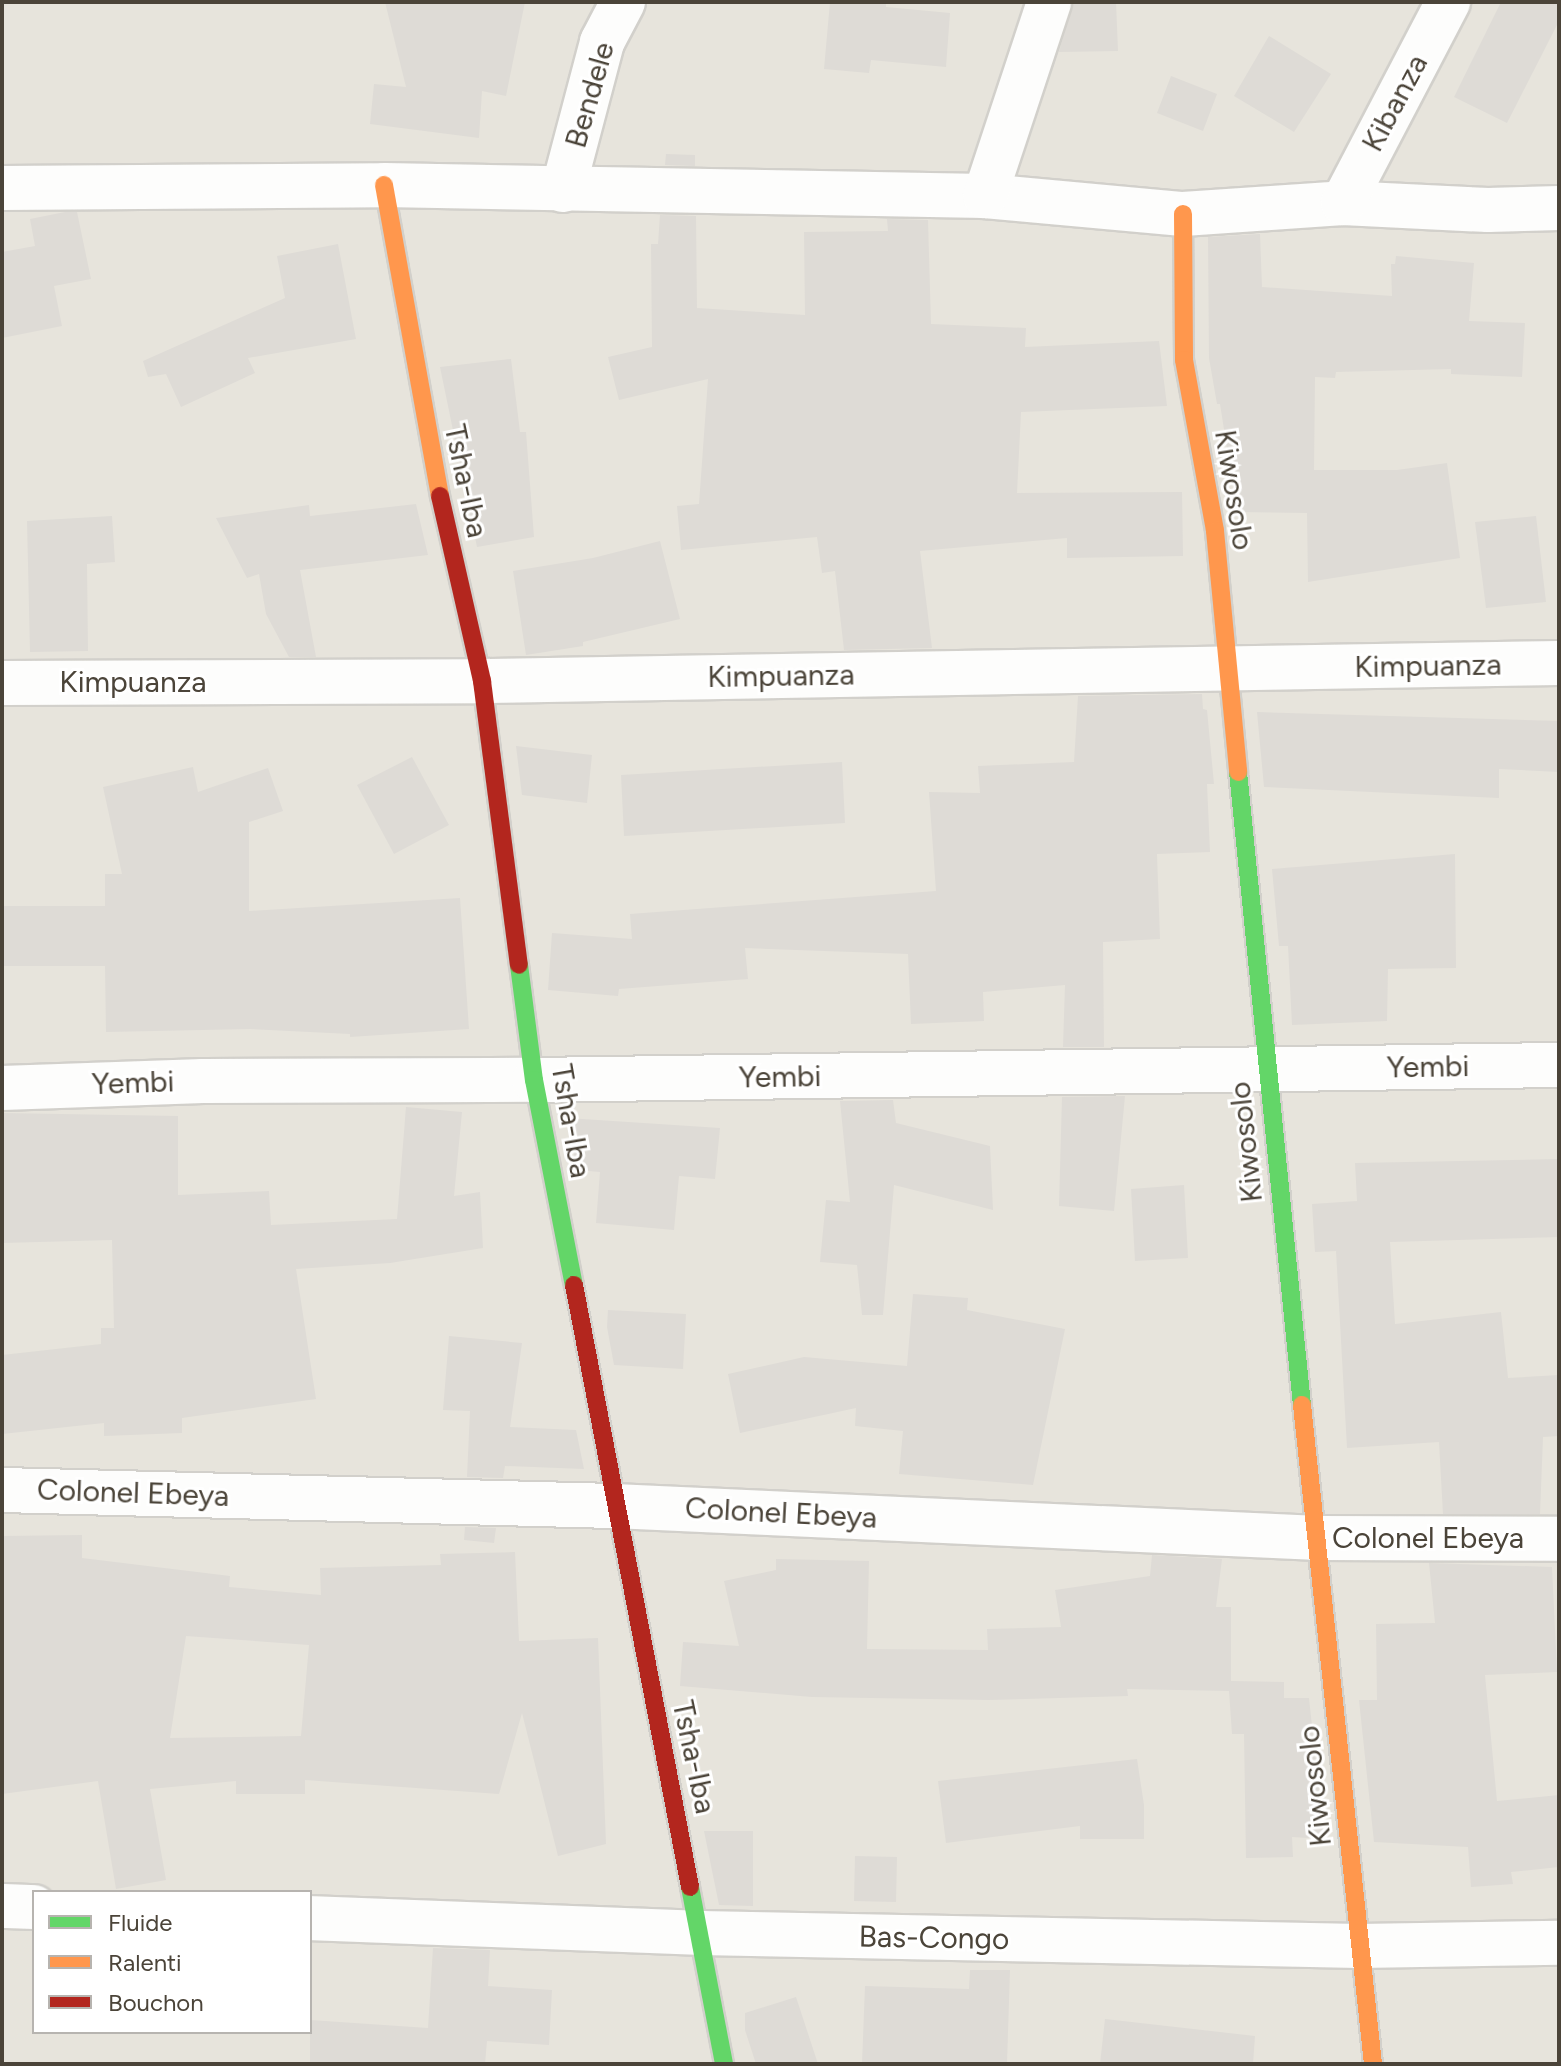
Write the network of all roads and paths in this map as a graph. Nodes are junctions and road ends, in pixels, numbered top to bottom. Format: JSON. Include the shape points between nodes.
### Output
{"nodes":[{"id":1,"x":623,"y":2,"type":"edge"},
{"id":2,"x":1049,"y":2,"type":"edge"},
{"id":3,"x":1448,"y":2,"type":"edge"},
{"id":4,"x":384,"y":185,"type":"junction"},
{"id":5,"x":2,"y":188,"type":"edge"},
{"id":6,"x":563,"y":190,"type":"junction"},
{"id":7,"x":985,"y":196,"type":"junction"},
{"id":8,"x":1343,"y":203,"type":"junction"},
{"id":9,"x":1559,"y":208,"type":"edge"},
{"id":10,"x":1183,"y":214,"type":"junction"},
{"id":11,"x":1559,"y":663,"type":"edge"},
{"id":12,"x":1228,"y":669,"type":"junction"},
{"id":13,"x":482,"y":681,"type":"junction"},
{"id":14,"x":2,"y":683,"type":"edge"},
{"id":15,"x":1559,"y":1065,"type":"edge"},
{"id":16,"x":1266,"y":1070,"type":"junction"},
{"id":17,"x":534,"y":1080,"type":"junction"},
{"id":18,"x":2,"y":1088,"type":"edge"},
{"id":19,"x":2,"y":1490,"type":"edge"},
{"id":20,"x":614,"y":1506,"type":"junction"},
{"id":21,"x":1318,"y":1538,"type":"junction"},
{"id":22,"x":1559,"y":1539,"type":"edge"},
{"id":23,"x":2,"y":1906,"type":"edge"},
{"id":24,"x":32,"y":1907,"type":"edge"},
{"id":25,"x":312,"y":1918,"type":"edge"},
{"id":26,"x":701,"y":1933,"type":"junction"},
{"id":27,"x":1559,"y":1943,"type":"edge"},
{"id":28,"x":1359,"y":1946,"type":"junction"},
{"id":29,"x":724,"y":2064,"type":"edge"},
{"id":30,"x":1373,"y":2064,"type":"edge"}],
"edges":[{"from":1,"to":6,"type":"street","name":"Bendele","via":[[602,42]]},
{"from":2,"to":7,"type":"street"},
{"from":3,"to":8,"type":"street","name":"Kibanza"},
{"from":4,"to":5,"type":"street"},
{"from":4,"to":6,"type":"street"},
{"from":4,"to":13,"type":"street","name":"Tsha-Iba","via":[[426,432]]},
{"from":6,"to":7,"type":"street"},
{"from":7,"to":10,"type":"street"},
{"from":8,"to":9,"type":"street"},
{"from":8,"to":10,"type":"street"},
{"from":10,"to":12,"type":"street","name":"Kiwosolo","via":[[1184,360],[1215,531]]},
{"from":11,"to":12,"type":"street","name":"Kimpuanza"},
{"from":12,"to":13,"type":"street","name":"Kimpuanza"},
{"from":12,"to":16,"type":"street","name":"Kiwosolo"},
{"from":13,"to":14,"type":"street","name":"Kimpuanza"},
{"from":13,"to":17,"type":"street","name":"Tsha-Iba"},
{"from":15,"to":16,"type":"street","name":"Yembi"},
{"from":16,"to":17,"type":"street","name":"Yembi"},
{"from":16,"to":21,"type":"street","name":"Kiwosolo"},
{"from":17,"to":18,"type":"street","name":"Yembi"},
{"from":17,"to":20,"type":"street","name":"Tsha-Iba"},
{"from":19,"to":20,"type":"street","name":"Colonel Ebeya"},
{"from":20,"to":21,"type":"street","name":"Colonel Ebeya"},
{"from":20,"to":26,"type":"street","name":"Tsha-Iba"},
{"from":21,"to":22,"type":"street","name":"Colonel Ebeya"},
{"from":21,"to":28,"type":"street","name":"Kiwosolo"},
{"from":23,"to":24,"type":"street"},
{"from":25,"to":26,"type":"street","name":"Bas-Congo"},
{"from":26,"to":28,"type":"street","name":"Bas-Congo"},
{"from":26,"to":29,"type":"street","name":"Tsha-Iba"},
{"from":27,"to":28,"type":"street","name":"Bas-Congo"},
{"from":28,"to":30,"type":"street","name":"Kiwosolo"}]}
